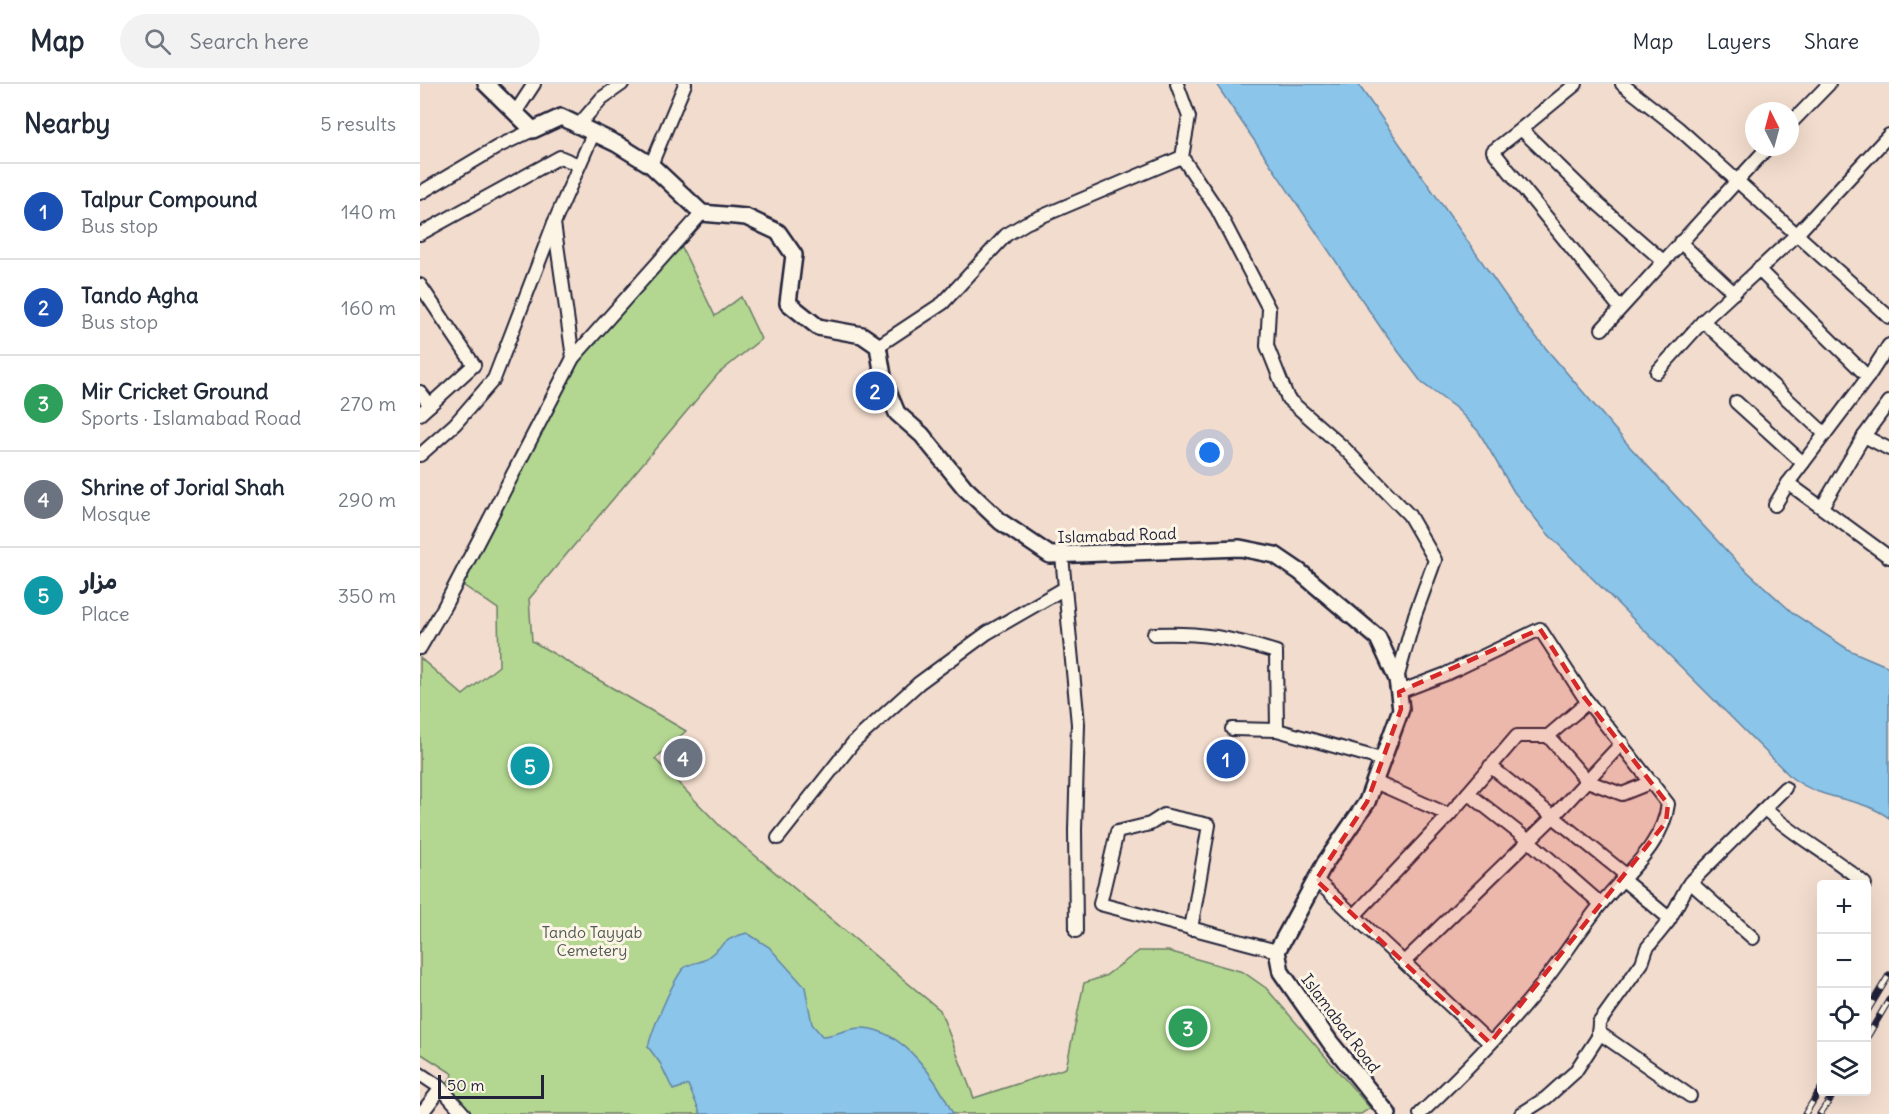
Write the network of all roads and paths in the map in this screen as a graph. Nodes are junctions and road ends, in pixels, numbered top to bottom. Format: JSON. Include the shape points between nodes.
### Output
{"nodes":[{"id":1,"x":486,"y":84,"type":"edge"},
{"id":2,"x":534,"y":84,"type":"edge"},
{"id":3,"x":622,"y":84,"type":"edge"},
{"id":4,"x":685,"y":84,"type":"edge"},
{"id":5,"x":1177,"y":84,"type":"edge"},
{"id":6,"x":1576,"y":84,"type":"edge"},
{"id":7,"x":1829,"y":84,"type":"edge"},
{"id":8,"x":1624,"y":85,"type":"edge"},
{"id":9,"x":515,"y":113,"type":"junction"},
{"id":10,"x":1799,"y":115,"type":"edge"},
{"id":11,"x":577,"y":127,"type":"junction"},
{"id":12,"x":1521,"y":129,"type":"junction"},
{"id":13,"x":533,"y":130,"type":"junction"},
{"id":14,"x":593,"y":134,"type":"junction"},
{"id":15,"x":1889,"y":135,"type":"edge"},
{"id":16,"x":1759,"y":156,"type":"edge"},
{"id":17,"x":1182,"y":157,"type":"junction"},
{"id":18,"x":579,"y":165,"type":"junction"},
{"id":19,"x":651,"y":165,"type":"junction"},
{"id":20,"x":1736,"y":180,"type":"junction"},
{"id":21,"x":420,"y":193,"type":"edge"},
{"id":22,"x":702,"y":213,"type":"junction"},
{"id":23,"x":554,"y":223,"type":"junction"},
{"id":24,"x":420,"y":234,"type":"edge"},
{"id":25,"x":1797,"y":234,"type":"junction"},
{"id":26,"x":1680,"y":242,"type":"junction"},
{"id":27,"x":1663,"y":261,"type":"junction"},
{"id":28,"x":1758,"y":269,"type":"junction"},
{"id":29,"x":420,"y":285,"type":"edge"},
{"id":30,"x":1734,"y":293,"type":"junction"},
{"id":31,"x":1620,"y":308,"type":"junction"},
{"id":32,"x":1889,"y":317,"type":"edge"},
{"id":33,"x":1703,"y":321,"type":"junction"},
{"id":34,"x":1602,"y":329,"type":"dead end"},
{"id":35,"x":1889,"y":345,"type":"edge"},
{"id":36,"x":878,"y":346,"type":"junction"},
{"id":37,"x":573,"y":358,"type":"junction"},
{"id":38,"x":1657,"y":372,"type":"dead end"},
{"id":39,"x":1868,"y":377,"type":"junction"},
{"id":40,"x":420,"y":392,"type":"edge"},
{"id":41,"x":1736,"y":402,"type":"dead end"},
{"id":42,"x":1889,"y":402,"type":"edge"},
{"id":43,"x":430,"y":405,"type":"junction"},
{"id":44,"x":420,"y":414,"type":"edge"},
{"id":45,"x":1825,"y":434,"type":"junction"},
{"id":46,"x":1864,"y":436,"type":"junction"},
{"id":47,"x":1889,"y":449,"type":"edge"},
{"id":48,"x":420,"y":454,"type":"edge"},
{"id":49,"x":1803,"y":464,"type":"junction"},
{"id":50,"x":1788,"y":483,"type":"junction"},
{"id":51,"x":1775,"y":506,"type":"dead end"},
{"id":52,"x":1822,"y":507,"type":"junction"},
{"id":53,"x":1062,"y":556,"type":"junction"},
{"id":54,"x":1889,"y":556,"type":"edge"},
{"id":55,"x":1065,"y":588,"type":"junction"},
{"id":56,"x":1154,"y":634,"type":"dead end"},
{"id":57,"x":420,"y":648,"type":"edge"},
{"id":58,"x":1398,"y":685,"type":"junction"},
{"id":59,"x":1588,"y":702,"type":"junction"},
{"id":60,"x":1232,"y":729,"type":"dead end"},
{"id":61,"x":1276,"y":730,"type":"junction"},
{"id":62,"x":1548,"y":736,"type":"junction"},
{"id":63,"x":1622,"y":743,"type":"junction"},
{"id":64,"x":1384,"y":760,"type":"junction"},
{"id":65,"x":1490,"y":766,"type":"junction"},
{"id":66,"x":1587,"y":781,"type":"junction"},
{"id":67,"x":1375,"y":782,"type":"junction"},
{"id":68,"x":1652,"y":782,"type":"junction"},
{"id":69,"x":1785,"y":788,"type":"dead end"},
{"id":70,"x":1468,"y":793,"type":"junction"},
{"id":71,"x":1765,"y":809,"type":"junction"},
{"id":72,"x":1449,"y":815,"type":"junction"},
{"id":73,"x":1553,"y":817,"type":"junction"},
{"id":74,"x":778,"y":838,"type":"dead end"},
{"id":75,"x":1529,"y":841,"type":"junction"},
{"id":76,"x":1624,"y":877,"type":"junction"},
{"id":77,"x":1316,"y":880,"type":"junction"},
{"id":78,"x":1860,"y":880,"type":"edge"},
{"id":79,"x":1690,"y":882,"type":"junction"},
{"id":80,"x":1601,"y":904,"type":"junction"},
{"id":81,"x":1355,"y":915,"type":"junction"},
{"id":82,"x":1670,"y":919,"type":"junction"},
{"id":83,"x":1191,"y":929,"type":"junction"},
{"id":84,"x":1076,"y":931,"type":"dead end"},
{"id":85,"x":1753,"y":938,"type":"dead end"},
{"id":86,"x":1276,"y":951,"type":"junction"},
{"id":87,"x":1404,"y":962,"type":"junction"},
{"id":88,"x":1598,"y":1032,"type":"junction"},
{"id":89,"x":1491,"y":1043,"type":"junction"},
{"id":90,"x":420,"y":1074,"type":"edge"},
{"id":91,"x":441,"y":1088,"type":"junction"},
{"id":92,"x":1690,"y":1096,"type":"dead end"},
{"id":93,"x":421,"y":1114,"type":"edge"},
{"id":94,"x":464,"y":1114,"type":"edge"},
{"id":95,"x":1388,"y":1114,"type":"edge"},
{"id":96,"x":1420,"y":1114,"type":"edge"},
{"id":97,"x":1521,"y":1114,"type":"edge"}],
"edges":[{"from":1,"to":9,"type":"street"},
{"from":2,"to":9,"type":"street"},
{"from":3,"to":11,"type":"street","via":[[602,98]]},
{"from":4,"to":19,"type":"street"},
{"from":5,"to":17,"type":"street","via":[[1189,117]]},
{"from":6,"to":12,"type":"street"},
{"from":7,"to":10,"type":"street"},
{"from":8,"to":20,"type":"street"},
{"from":9,"to":13,"type":"street"},
{"from":11,"to":13,"type":"street","via":[[561,117]]},
{"from":11,"to":14,"type":"street"},
{"from":12,"to":27,"type":"street","via":[[1599,206]]},
{"from":12,"to":31,"type":"street","via":[[1493,152]]},
{"from":13,"to":21,"type":"street"},
{"from":14,"to":18,"type":"street"},
{"from":14,"to":19,"type":"street"},
{"from":15,"to":25,"type":"street"},
{"from":16,"to":20,"type":"street"},
{"from":17,"to":36,"type":"street","via":[[1006,235],[943,303]]},
{"from":17,"to":58,"type":"street","via":[[1217,209],[1269,309],[1267,346],[1288,399],[1344,448],[1409,515],[1435,560],[1415,615]]},
{"from":18,"to":23,"type":"street"},
{"from":18,"to":24,"type":"street","via":[[561,157]]},
{"from":19,"to":22,"type":"street"},
{"from":20,"to":25,"type":"street"},
{"from":20,"to":26,"type":"street"},
{"from":22,"to":36,"type":"street","via":[[746,217],[778,232],[794,255],[788,303],[818,327],[862,335]]},
{"from":22,"to":37,"type":"street"},
{"from":23,"to":37,"type":"street"},
{"from":23,"to":48,"type":"street","via":[[494,379],[455,424]]},
{"from":25,"to":28,"type":"street"},
{"from":25,"to":32,"type":"street"},
{"from":26,"to":27,"type":"street"},
{"from":26,"to":30,"type":"street"},
{"from":27,"to":31,"type":"street"},
{"from":28,"to":30,"type":"street"},
{"from":28,"to":39,"type":"street"},
{"from":29,"to":43,"type":"street","via":[[474,365]]},
{"from":30,"to":33,"type":"street"},
{"from":31,"to":34,"type":"street"},
{"from":33,"to":38,"type":"street"},
{"from":33,"to":45,"type":"street"},
{"from":35,"to":39,"type":"street"},
{"from":36,"to":53,"type":"street","name":"Islamabad Road","via":[[884,382],[897,413],[1001,522],[1050,555]]},
{"from":37,"to":57,"type":"street"},
{"from":39,"to":45,"type":"street"},
{"from":40,"to":43,"type":"street"},
{"from":41,"to":49,"type":"street"},
{"from":42,"to":46,"type":"street"},
{"from":43,"to":44,"type":"street"},
{"from":45,"to":49,"type":"street"},
{"from":46,"to":47,"type":"street"},
{"from":46,"to":52,"type":"street"},
{"from":49,"to":50,"type":"street"},
{"from":50,"to":51,"type":"street"},
{"from":50,"to":52,"type":"street"},
{"from":52,"to":54,"type":"street"},
{"from":53,"to":55,"type":"street"},
{"from":53,"to":58,"type":"street","name":"Islamabad Road","via":[[1240,548],[1275,555],[1378,638]]},
{"from":55,"to":74,"type":"street","via":[[987,633],[919,683],[853,743]]},
{"from":55,"to":84,"type":"street","via":[[1078,724]]},
{"from":56,"to":61,"type":"street","via":[[1196,632],[1276,652]]},
{"from":58,"to":59,"type":"street","via":[[1446,674],[1540,629]]},
{"from":58,"to":64,"type":"street","name":"Islamabad Road","via":[[1401,709]]},
{"from":59,"to":62,"type":"street"},
{"from":59,"to":63,"type":"street"},
{"from":60,"to":61,"type":"street"},
{"from":61,"to":64,"type":"street"},
{"from":62,"to":65,"type":"street","via":[[1517,736]]},
{"from":62,"to":66,"type":"street"},
{"from":63,"to":66,"type":"street"},
{"from":63,"to":68,"type":"street"},
{"from":64,"to":67,"type":"street","name":"Islamabad Road"},
{"from":65,"to":70,"type":"street"},
{"from":65,"to":73,"type":"street"},
{"from":66,"to":68,"type":"street","via":[[1622,794]]},
{"from":66,"to":73,"type":"street"},
{"from":67,"to":72,"type":"street"},
{"from":67,"to":77,"type":"street","name":"Islamabad Road","via":[[1367,802]]},
{"from":68,"to":76,"type":"street","via":[[1668,804],[1666,822],[1657,839]]},
{"from":69,"to":71,"type":"street"},
{"from":70,"to":72,"type":"street"},
{"from":70,"to":75,"type":"street"},
{"from":71,"to":78,"type":"street","via":[[1789,831]]},
{"from":71,"to":79,"type":"street"},
{"from":72,"to":81,"type":"street"},
{"from":73,"to":75,"type":"street"},
{"from":73,"to":76,"type":"street"},
{"from":75,"to":80,"type":"street"},
{"from":75,"to":87,"type":"street"},
{"from":76,"to":80,"type":"street"},
{"from":76,"to":82,"type":"street"},
{"from":77,"to":81,"type":"street"},
{"from":77,"to":86,"type":"street","name":"Islamabad Road"},
{"from":79,"to":82,"type":"street"},
{"from":79,"to":85,"type":"street"},
{"from":80,"to":89,"type":"street","via":[[1531,998]]},
{"from":81,"to":87,"type":"street"},
{"from":82,"to":88,"type":"street","via":[[1599,1023]]},
{"from":83,"to":83,"type":"street","via":[[1209,825],[1164,815],[1150,824],[1117,832],[1100,904]]},
{"from":83,"to":86,"type":"street"},
{"from":86,"to":95,"type":"street","name":"Islamabad Road","via":[[1281,972]]},
{"from":87,"to":89,"type":"street"},
{"from":88,"to":92,"type":"street"},
{"from":88,"to":97,"type":"street","via":[[1575,1072]]},
{"from":89,"to":96,"type":"street"},
{"from":90,"to":91,"type":"street"},
{"from":91,"to":93,"type":"street"},
{"from":91,"to":94,"type":"street"}]}
